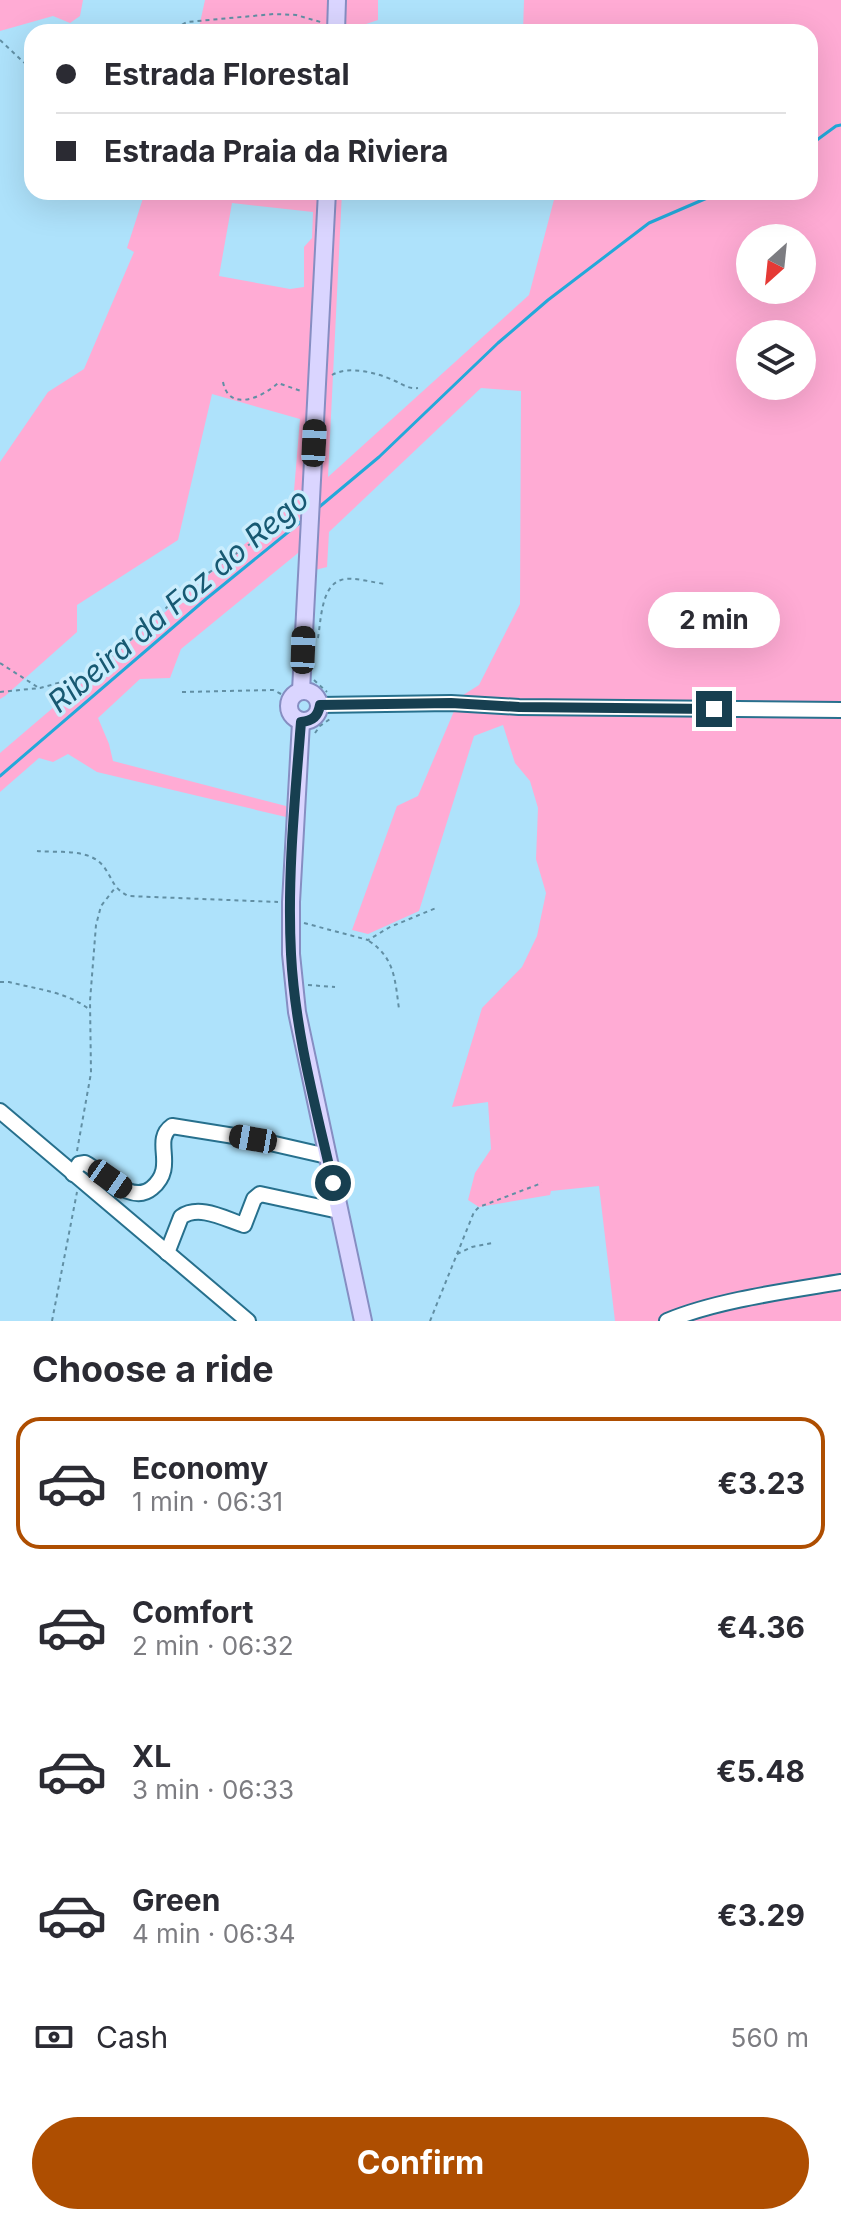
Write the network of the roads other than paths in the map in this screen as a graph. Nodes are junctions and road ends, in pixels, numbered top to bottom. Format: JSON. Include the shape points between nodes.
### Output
{"nodes":[{"id":1,"x":337,"y":0,"type":"edge"},
{"id":2,"x":336,"y":24,"type":"edge"},
{"id":3,"x":327,"y":200,"type":"edge"},
{"id":4,"x":296,"y":695,"type":"junction"},
{"id":5,"x":320,"y":705,"type":"junction"},
{"id":6,"x":841,"y":710,"type":"edge"},
{"id":7,"x":301,"y":722,"type":"junction"},
{"id":8,"x":0,"y":1111,"type":"edge"},
{"id":9,"x":327,"y":1156,"type":"junction"},
{"id":10,"x":74,"y":1175,"type":"junction"},
{"id":11,"x":339,"y":1211,"type":"junction"},
{"id":12,"x":167,"y":1253,"type":"junction"},
{"id":13,"x":841,"y":1282,"type":"edge"},
{"id":14,"x":248,"y":1321,"type":"edge"},
{"id":15,"x":363,"y":1321,"type":"edge"},
{"id":16,"x":667,"y":1321,"type":"edge"}],
"edges":[{"from":1,"to":2,"type":"main road"},
{"from":3,"to":4,"type":"main road"},
{"from":4,"to":5,"type":"main road","via":[[314,694]]},
{"from":4,"to":7,"type":"main road","via":[[289,708]]},
{"from":5,"to":6,"type":"street"},
{"from":5,"to":7,"type":"main road","via":[[315,718]]},
{"from":7,"to":9,"type":"main road","via":[[291,911],[294,984]]},
{"from":8,"to":10,"type":"street"},
{"from":9,"to":10,"type":"street","via":[[172,1126],[162,1146],[162,1177],[147,1192],[129,1192],[85,1163]]},
{"from":9,"to":11,"type":"main road"},
{"from":10,"to":12,"type":"street"},
{"from":11,"to":12,"type":"street","via":[[260,1194],[244,1225],[200,1211],[186,1213]]},
{"from":11,"to":15,"type":"main road"},
{"from":12,"to":14,"type":"street"},
{"from":13,"to":16,"type":"street"}]}
